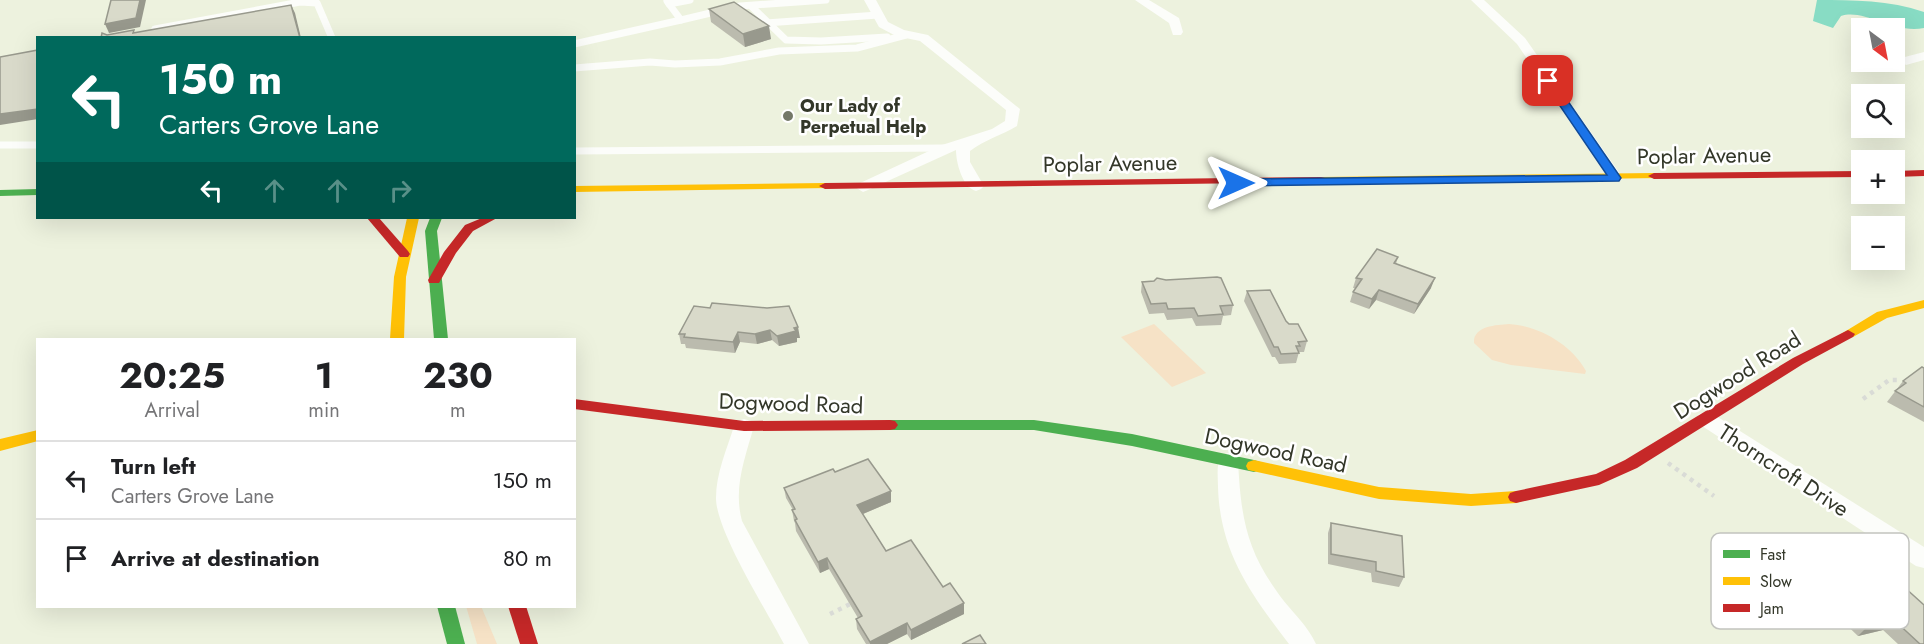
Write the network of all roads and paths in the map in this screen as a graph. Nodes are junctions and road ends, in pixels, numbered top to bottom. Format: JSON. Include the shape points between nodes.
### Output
{"nodes":[{"id":1,"x":690,"y":0,"type":"edge"},
{"id":2,"x":826,"y":0,"type":"edge"},
{"id":3,"x":870,"y":0,"type":"edge"},
{"id":4,"x":1141,"y":0,"type":"edge"},
{"id":5,"x":1477,"y":0,"type":"edge"},
{"id":6,"x":668,"y":2,"type":"edge"},
{"id":7,"x":751,"y":6,"type":"junction"},
{"id":8,"x":878,"y":15,"type":"junction"},
{"id":9,"x":681,"y":20,"type":"junction"},
{"id":10,"x":766,"y":23,"type":"junction"},
{"id":11,"x":147,"y":31,"type":"edge"},
{"id":12,"x":1177,"y":32,"type":"dead end"},
{"id":13,"x":906,"y":35,"type":"junction"},
{"id":14,"x":331,"y":36,"type":"edge"},
{"id":15,"x":576,"y":44,"type":"edge"},
{"id":16,"x":1924,"y":56,"type":"edge"},
{"id":17,"x":1906,"y":61,"type":"dead end"},
{"id":18,"x":576,"y":68,"type":"edge"},
{"id":19,"x":975,"y":140,"type":"junction"},
{"id":20,"x":0,"y":145,"type":"edge"},
{"id":21,"x":36,"y":145,"type":"edge"},
{"id":22,"x":947,"y":148,"type":"junction"},
{"id":23,"x":576,"y":151,"type":"edge"},
{"id":24,"x":1924,"y":173,"type":"edge"},
{"id":25,"x":1851,"y":174,"type":"edge"},
{"id":26,"x":1905,"y":174,"type":"edge"},
{"id":27,"x":1615,"y":178,"type":"junction"},
{"id":28,"x":976,"y":186,"type":"junction"},
{"id":29,"x":863,"y":187,"type":"junction"},
{"id":30,"x":576,"y":191,"type":"edge"},
{"id":31,"x":0,"y":192,"type":"edge"},
{"id":32,"x":36,"y":192,"type":"edge"},
{"id":33,"x":374,"y":219,"type":"edge"},
{"id":34,"x":413,"y":219,"type":"edge"},
{"id":35,"x":436,"y":219,"type":"edge"},
{"id":36,"x":489,"y":219,"type":"edge"},
{"id":37,"x":404,"y":254,"type":"junction"},
{"id":38,"x":434,"y":280,"type":"junction"},
{"id":39,"x":1924,"y":304,"type":"edge"},
{"id":40,"x":397,"y":338,"type":"edge"},
{"id":41,"x":441,"y":338,"type":"edge"},
{"id":42,"x":1897,"y":380,"type":"dead end"},
{"id":43,"x":1863,"y":399,"type":"dead end"},
{"id":44,"x":576,"y":404,"type":"edge"},
{"id":45,"x":1706,"y":419,"type":"junction"},
{"id":46,"x":744,"y":426,"type":"junction"},
{"id":47,"x":36,"y":436,"type":"edge"},
{"id":48,"x":0,"y":445,"type":"edge"},
{"id":49,"x":1652,"y":452,"type":"junction"},
{"id":50,"x":1228,"y":461,"type":"junction"},
{"id":51,"x":1714,"y":496,"type":"dead end"},
{"id":52,"x":1884,"y":533,"type":"edge"},
{"id":53,"x":1909,"y":549,"type":"edge"},
{"id":54,"x":1924,"y":559,"type":"edge"},
{"id":55,"x":863,"y":598,"type":"edge"},
{"id":56,"x":447,"y":608,"type":"edge"},
{"id":57,"x":518,"y":608,"type":"edge"},
{"id":58,"x":830,"y":614,"type":"dead end"},
{"id":59,"x":456,"y":644,"type":"edge"},
{"id":60,"x":529,"y":644,"type":"edge"},
{"id":61,"x":797,"y":644,"type":"edge"},
{"id":62,"x":1305,"y":644,"type":"edge"}],
"edges":[{"from":1,"to":6,"type":"lane"},
{"from":2,"to":7,"type":"lane"},
{"from":3,"to":8,"type":"street"},
{"from":4,"to":12,"type":"street","via":[[1175,21]]},
{"from":5,"to":27,"type":"street","via":[[1521,41]]},
{"from":6,"to":9,"type":"lane"},
{"from":7,"to":9,"type":"lane"},
{"from":7,"to":10,"type":"lane"},
{"from":8,"to":10,"type":"lane"},
{"from":8,"to":13,"type":"street","via":[[888,28]]},
{"from":9,"to":15,"type":"lane"},
{"from":10,"to":13,"type":"lane","via":[[786,40]]},
{"from":11,"to":14,"type":"lane","via":[[300,2],[317,3]]},
{"from":13,"to":18,"type":"lane","via":[[857,48],[779,51],[700,64],[650,62]]},
{"from":13,"to":19,"type":"street","via":[[924,38],[1013,109],[1012,123]]},
{"from":16,"to":17,"type":"street"},
{"from":19,"to":22,"type":"street"},
{"from":19,"to":28,"type":"street","via":[[963,150],[963,162]]},
{"from":20,"to":21,"type":"lane"},
{"from":22,"to":23,"type":"lane"},
{"from":22,"to":29,"type":"street"},
{"from":24,"to":26,"type":"street"},
{"from":25,"to":27,"type":"street","name":"Poplar Avenue"},
{"from":27,"to":28,"type":"street","name":"Poplar Avenue"},
{"from":28,"to":29,"type":"street","name":"Poplar Avenue"},
{"from":29,"to":30,"type":"street","name":"Poplar Avenue"},
{"from":31,"to":32,"type":"street"},
{"from":33,"to":37,"type":"street"},
{"from":34,"to":37,"type":"street"},
{"from":35,"to":38,"type":"street","via":[[431,231]]},
{"from":36,"to":38,"type":"street","via":[[469,228]]},
{"from":37,"to":40,"type":"street"},
{"from":38,"to":41,"type":"street"},
{"from":39,"to":45,"type":"street","name":"Dogwood Road","via":[[1882,315],[1798,361]]},
{"from":42,"to":43,"type":"path","via":[[1889,380]]},
{"from":44,"to":46,"type":"street","name":"Dogwood Road"},
{"from":45,"to":49,"type":"street","name":"Dogwood Road"},
{"from":45,"to":52,"type":"street","name":"Thorncroft Drive"},
{"from":46,"to":50,"type":"street","name":"Dogwood Road","via":[[1034,425],[1086,431]]},
{"from":46,"to":61,"type":"street","via":[[725,492],[727,510]]},
{"from":47,"to":48,"type":"street"},
{"from":49,"to":50,"type":"street","name":"Dogwood Road","via":[[1599,479],[1517,497],[1471,500],[1380,493]]},
{"from":49,"to":51,"type":"path"},
{"from":50,"to":62,"type":"street","via":[[1235,537],[1265,595]]},
{"from":53,"to":54,"type":"street","name":"Thorncroft Drive"},
{"from":55,"to":58,"type":"path"},
{"from":56,"to":59,"type":"street"},
{"from":57,"to":60,"type":"street"}]}
